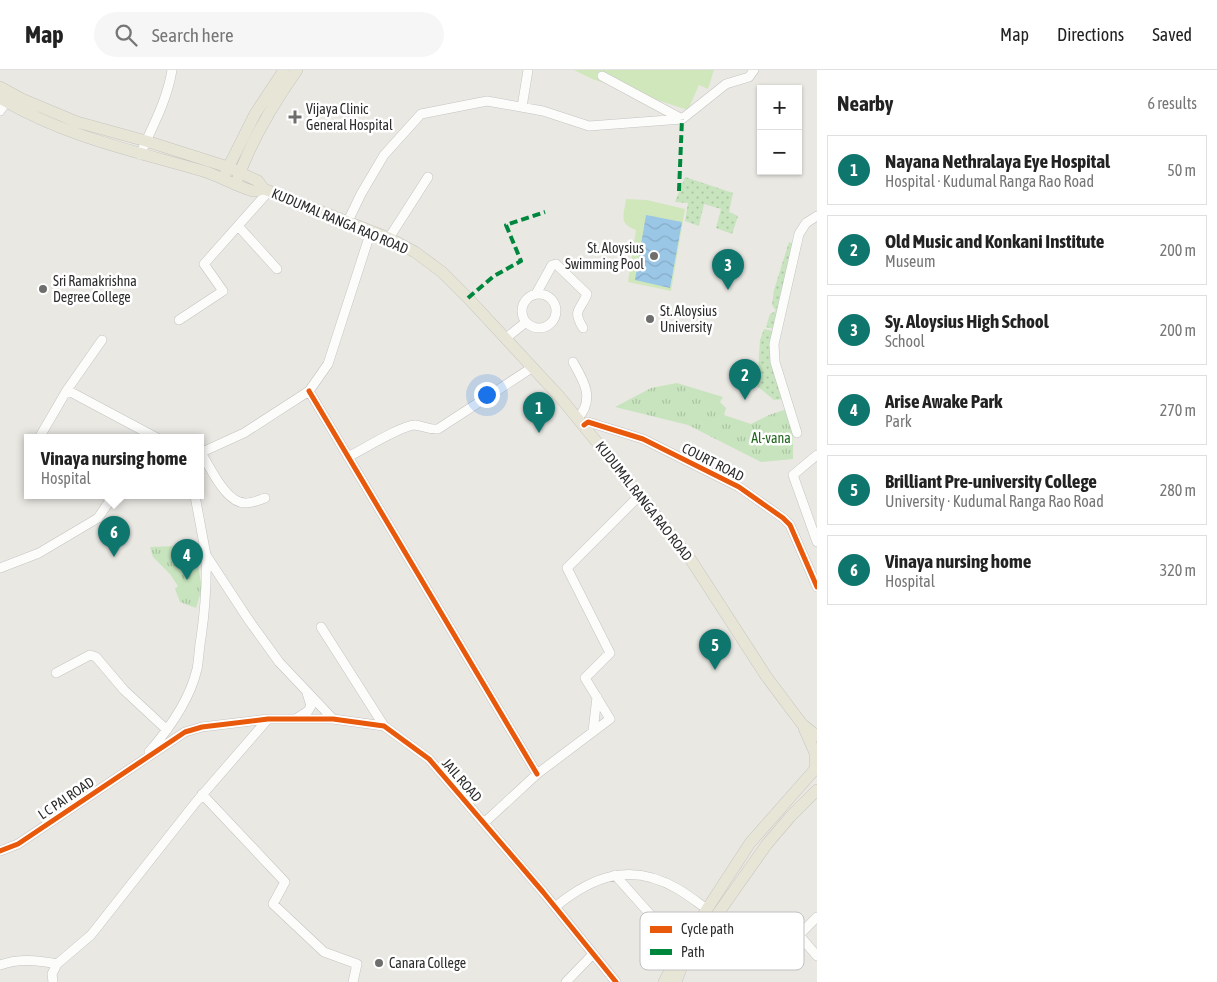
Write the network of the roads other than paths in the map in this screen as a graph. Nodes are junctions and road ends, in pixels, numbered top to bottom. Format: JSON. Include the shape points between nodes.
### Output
{"nodes":[{"id":1,"x":172,"y":70,"type":"edge"},
{"id":2,"x":284,"y":70,"type":"edge"},
{"id":3,"x":296,"y":70,"type":"edge"},
{"id":4,"x":528,"y":70,"type":"edge"},
{"id":5,"x":754,"y":70,"type":"edge"},
{"id":6,"x":602,"y":76,"type":"dead end"},
{"id":7,"x":0,"y":87,"type":"edge"},
{"id":8,"x":2,"y":103,"type":"edge"},
{"id":9,"x":522,"y":108,"type":"junction"},
{"id":10,"x":682,"y":119,"type":"junction"},
{"id":11,"x":146,"y":140,"type":"junction"},
{"id":12,"x":140,"y":155,"type":"junction"},
{"id":13,"x":226,"y":173,"type":"junction"},
{"id":14,"x":428,"y":177,"type":"dead end"},
{"id":15,"x":238,"y":178,"type":"junction"},
{"id":16,"x":263,"y":191,"type":"junction"},
{"id":17,"x":817,"y":216,"type":"edge"},
{"id":18,"x":348,"y":221,"type":"junction"},
{"id":19,"x":239,"y":227,"type":"junction"},
{"id":20,"x":371,"y":231,"type":"junction"},
{"id":21,"x":389,"y":238,"type":"junction"},
{"id":22,"x":277,"y":269,"type":"dead end"},
{"id":23,"x":536,"y":294,"type":"junction"},
{"id":24,"x":179,"y":320,"type":"dead end"},
{"id":25,"x":526,"y":322,"type":"junction"},
{"id":26,"x":584,"y":328,"type":"dead end"},
{"id":27,"x":506,"y":338,"type":"junction"},
{"id":28,"x":102,"y":340,"type":"dead end"},
{"id":29,"x":573,"y":362,"type":"dead end"},
{"id":30,"x":533,"y":367,"type":"junction"},
{"id":31,"x":67,"y":390,"type":"junction"},
{"id":32,"x":309,"y":391,"type":"junction"},
{"id":33,"x":582,"y":418,"type":"junction"},
{"id":34,"x":796,"y":433,"type":"dead end"},
{"id":35,"x":41,"y":434,"type":"edge"},
{"id":36,"x":150,"y":434,"type":"edge"},
{"id":37,"x":204,"y":452,"type":"edge"},
{"id":38,"x":348,"y":457,"type":"junction"},
{"id":39,"x":814,"y":457,"type":"edge"},
{"id":40,"x":204,"y":458,"type":"edge"},
{"id":41,"x":640,"y":495,"type":"junction"},
{"id":42,"x":266,"y":498,"type":"dead end"},
{"id":43,"x":111,"y":499,"type":"edge"},
{"id":44,"x":196,"y":499,"type":"edge"},
{"id":45,"x":817,"y":542,"type":"edge"},
{"id":46,"x":206,"y":555,"type":"junction"},
{"id":47,"x":0,"y":568,"type":"edge"},
{"id":48,"x":817,"y":588,"type":"edge"},
{"id":49,"x":320,"y":627,"type":"dead end"},
{"id":50,"x":56,"y":673,"type":"dead end"},
{"id":51,"x":307,"y":691,"type":"junction"},
{"id":52,"x":597,"y":697,"type":"junction"},
{"id":53,"x":268,"y":719,"type":"junction"},
{"id":54,"x":296,"y":719,"type":"junction"},
{"id":55,"x":334,"y":719,"type":"junction"},
{"id":56,"x":384,"y":726,"type":"junction"},
{"id":57,"x":167,"y":730,"type":"junction"},
{"id":58,"x":593,"y":731,"type":"junction"},
{"id":59,"x":815,"y":742,"type":"edge"},
{"id":60,"x":143,"y":760,"type":"junction"},
{"id":61,"x":816,"y":769,"type":"edge"},
{"id":62,"x":537,"y":774,"type":"junction"},
{"id":63,"x":817,"y":790,"type":"edge"},
{"id":64,"x":202,"y":794,"type":"junction"},
{"id":65,"x":484,"y":823,"type":"junction"},
{"id":66,"x":1,"y":848,"type":"edge"},
{"id":67,"x":615,"y":875,"type":"junction"},
{"id":68,"x":555,"y":906,"type":"junction"},
{"id":69,"x":707,"y":909,"type":"junction"},
{"id":70,"x":648,"y":912,"type":"edge"},
{"id":71,"x":705,"y":912,"type":"edge"},
{"id":72,"x":719,"y":912,"type":"edge"},
{"id":73,"x":817,"y":917,"type":"edge"},
{"id":74,"x":804,"y":930,"type":"edge"},
{"id":75,"x":804,"y":941,"type":"edge"},
{"id":76,"x":593,"y":954,"type":"junction"},
{"id":77,"x":817,"y":956,"type":"edge"},
{"id":78,"x":57,"y":964,"type":"junction"},
{"id":79,"x":0,"y":965,"type":"edge"},
{"id":80,"x":670,"y":970,"type":"edge"},
{"id":81,"x":680,"y":970,"type":"edge"},
{"id":82,"x":53,"y":982,"type":"edge"},
{"id":83,"x":353,"y":982,"type":"edge"},
{"id":84,"x":566,"y":982,"type":"edge"},
{"id":85,"x":616,"y":982,"type":"edge"},
{"id":86,"x":664,"y":982,"type":"edge"},
{"id":87,"x":676,"y":982,"type":"edge"}],
"edges":[{"from":1,"to":11,"type":"street","via":[[166,95]]},
{"from":2,"to":13,"type":"main road","via":[[246,130]]},
{"from":3,"to":15,"type":"main road","via":[[253,142]]},
{"from":4,"to":9,"type":"street"},
{"from":5,"to":10,"type":"street","via":[[749,77],[726,84]]},
{"from":6,"to":10,"type":"street"},
{"from":7,"to":11,"type":"main road","via":[[22,100],[77,122]]},
{"from":8,"to":12,"type":"main road","via":[[84,138]]},
{"from":9,"to":10,"type":"street","via":[[543,111],[589,126]]},
{"from":9,"to":18,"type":"street","via":[[487,101],[421,114],[384,155]]},
{"from":11,"to":12,"type":"street"},
{"from":11,"to":13,"type":"main road"},
{"from":12,"to":13,"type":"main road","via":[[204,172]]},
{"from":13,"to":15,"type":"main road","name":"KUDUMAL RANGA RAO ROAD"},
{"from":14,"to":21,"type":"street"},
{"from":15,"to":16,"type":"main road","name":"KUDUMAL RANGA RAO ROAD","via":[[258,181]]},
{"from":16,"to":18,"type":"main road","name":"KUDUMAL RANGA RAO ROAD"},
{"from":16,"to":19,"type":"street"},
{"from":17,"to":34,"type":"street","via":[[806,223],[799,234],[774,344],[777,370]]},
{"from":18,"to":20,"type":"main road","name":"KUDUMAL RANGA RAO ROAD"},
{"from":19,"to":22,"type":"street"},
{"from":19,"to":24,"type":"street","via":[[204,264],[223,291]]},
{"from":20,"to":21,"type":"main road","name":"KUDUMAL RANGA RAO ROAD"},
{"from":20,"to":32,"type":"street","via":[[328,364]]},
{"from":21,"to":27,"type":"main road","name":"KUDUMAL RANGA RAO ROAD","via":[[442,272]]},
{"from":23,"to":25,"type":"street","via":[[530,296],[523,306]]},
{"from":23,"to":25,"type":"street","via":[[552,300],[556,315],[550,324],[540,328]]},
{"from":23,"to":26,"type":"street","via":[[552,265],[558,265],[587,294],[576,314]]},
{"from":25,"to":27,"type":"street"},
{"from":27,"to":30,"type":"main road","name":"KUDUMAL RANGA RAO ROAD"},
{"from":28,"to":31,"type":"street"},
{"from":29,"to":33,"type":"street","via":[[587,392]]},
{"from":30,"to":33,"type":"main road","name":"KUDUMAL RANGA RAO ROAD"},
{"from":30,"to":38,"type":"street","via":[[438,430],[414,425]]},
{"from":31,"to":35,"type":"street"},
{"from":31,"to":36,"type":"street"},
{"from":32,"to":37,"type":"street","via":[[244,433]]},
{"from":32,"to":38,"type":"street"},
{"from":33,"to":41,"type":"main road","name":"KUDUMAL RANGA RAO ROAD"},
{"from":33,"to":48,"type":"street","name":"COURT ROAD","via":[[643,440],[739,487],[783,518],[790,525]]},
{"from":38,"to":62,"type":"street"},
{"from":39,"to":45,"type":"street","via":[[793,475]]},
{"from":40,"to":42,"type":"street","via":[[234,500],[245,503]]},
{"from":41,"to":52,"type":"street","via":[[567,568],[610,652],[585,678]]},
{"from":41,"to":59,"type":"main road","name":"KUDUMAL RANGA RAO ROAD","via":[[692,560],[766,676]]},
{"from":43,"to":47,"type":"street","via":[[98,518],[39,553]]},
{"from":44,"to":46,"type":"street"},
{"from":46,"to":51,"type":"street","via":[[279,662]]},
{"from":46,"to":57,"type":"street","via":[[206,611],[197,669]]},
{"from":49,"to":56,"type":"street"},
{"from":50,"to":57,"type":"street","via":[[90,655],[96,657],[124,690]]},
{"from":51,"to":54,"type":"street","via":[[311,706]]},
{"from":51,"to":55,"type":"street"},
{"from":52,"to":58,"type":"street"},
{"from":52,"to":58,"type":"street","via":[[610,718]]},
{"from":53,"to":54,"type":"street","name":"JAIL ROAD"},
{"from":53,"to":60,"type":"street","name":"JAIL ROAD","via":[[186,732]]},
{"from":53,"to":64,"type":"street"},
{"from":54,"to":55,"type":"street","name":"JAIL ROAD"},
{"from":55,"to":56,"type":"street","name":"JAIL ROAD"},
{"from":56,"to":65,"type":"street","name":"JAIL ROAD","via":[[429,759]]},
{"from":57,"to":60,"type":"street"},
{"from":58,"to":62,"type":"street"},
{"from":59,"to":61,"type":"main road","name":"KUDUMAL RANGA RAO ROAD"},
{"from":60,"to":66,"type":"street","name":"L C PAI ROAD","via":[[18,844]]},
{"from":61,"to":69,"type":"main road","via":[[750,843]]},
{"from":62,"to":65,"type":"street"},
{"from":63,"to":72,"type":"main road","via":[[767,844]]},
{"from":64,"to":78,"type":"street","via":[[91,935]]},
{"from":64,"to":83,"type":"street","via":[[285,882],[273,904],[324,952],[357,964]]},
{"from":65,"to":68,"type":"street","name":"JAIL ROAD"},
{"from":67,"to":68,"type":"street","via":[[587,884]]},
{"from":67,"to":69,"type":"street","via":[[652,878],[677,889]]},
{"from":67,"to":70,"type":"street"},
{"from":68,"to":76,"type":"street","name":"JAIL ROAD"},
{"from":69,"to":71,"type":"main road"},
{"from":73,"to":74,"type":"street"},
{"from":75,"to":77,"type":"street"},
{"from":76,"to":84,"type":"street"},
{"from":76,"to":85,"type":"street","name":"JAIL ROAD"},
{"from":78,"to":79,"type":"street","via":[[32,960]]},
{"from":78,"to":82,"type":"street","via":[[52,974]]},
{"from":80,"to":86,"type":"main road"},
{"from":81,"to":87,"type":"main road"}]}
